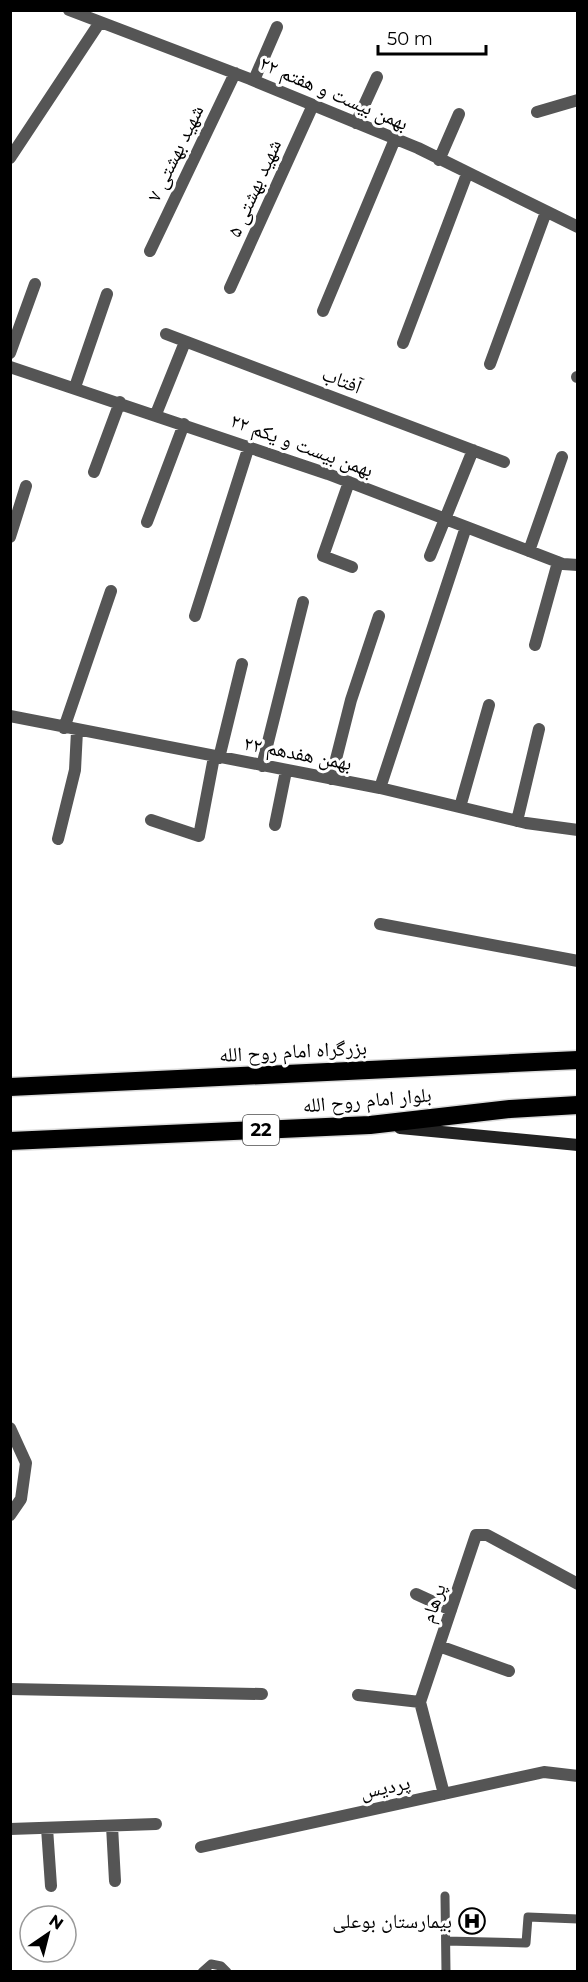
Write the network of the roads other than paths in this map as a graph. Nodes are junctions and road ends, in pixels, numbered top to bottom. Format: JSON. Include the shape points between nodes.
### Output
{"nodes":[{"id":1,"x":69,"y":10,"type":"edge"},
{"id":2,"x":100,"y":22,"type":"junction"},
{"id":3,"x":277,"y":27,"type":"dead end"},
{"id":4,"x":235,"y":73,"type":"junction"},
{"id":5,"x":377,"y":76,"type":"dead end"},
{"id":6,"x":254,"y":80,"type":"junction"},
{"id":7,"x":578,"y":100,"type":"edge"},
{"id":8,"x":313,"y":105,"type":"junction"},
{"id":9,"x":537,"y":112,"type":"dead end"},
{"id":10,"x":459,"y":114,"type":"dead end"},
{"id":11,"x":356,"y":123,"type":"junction"},
{"id":12,"x":395,"y":139,"type":"junction"},
{"id":13,"x":13,"y":155,"type":"edge"},
{"id":14,"x":439,"y":160,"type":"junction"},
{"id":15,"x":467,"y":174,"type":"junction"},
{"id":16,"x":546,"y":212,"type":"junction"},
{"id":17,"x":578,"y":227,"type":"edge"},
{"id":18,"x":150,"y":251,"type":"dead end"},
{"id":19,"x":35,"y":284,"type":"dead end"},
{"id":20,"x":230,"y":288,"type":"dead end"},
{"id":21,"x":107,"y":294,"type":"dead end"},
{"id":22,"x":323,"y":311,"type":"dead end"},
{"id":23,"x":166,"y":334,"type":"dead end"},
{"id":24,"x":185,"y":342,"type":"junction"},
{"id":25,"x":403,"y":343,"type":"dead end"},
{"id":26,"x":10,"y":353,"type":"edge"},
{"id":27,"x":490,"y":364,"type":"dead end"},
{"id":28,"x":10,"y":367,"type":"edge"},
{"id":29,"x":75,"y":387,"type":"junction"},
{"id":30,"x":120,"y":402,"type":"junction"},
{"id":31,"x":156,"y":414,"type":"junction"},
{"id":32,"x":184,"y":424,"type":"junction"},
{"id":33,"x":249,"y":446,"type":"junction"},
{"id":34,"x":473,"y":450,"type":"junction"},
{"id":35,"x":562,"y":457,"type":"dead end"},
{"id":36,"x":504,"y":462,"type":"dead end"},
{"id":37,"x":94,"y":471,"type":"dead end"},
{"id":38,"x":349,"y":482,"type":"junction"},
{"id":39,"x":26,"y":486,"type":"dead end"},
{"id":40,"x":445,"y":518,"type":"junction"},
{"id":41,"x":147,"y":522,"type":"dead end"},
{"id":42,"x":466,"y":527,"type":"junction"},
{"id":43,"x":10,"y":537,"type":"edge"},
{"id":44,"x":530,"y":551,"type":"junction"},
{"id":45,"x":430,"y":556,"type":"dead end"},
{"id":46,"x":558,"y":562,"type":"junction"},
{"id":47,"x":578,"y":566,"type":"edge"},
{"id":48,"x":352,"y":567,"type":"dead end"},
{"id":49,"x":111,"y":591,"type":"dead end"},
{"id":50,"x":303,"y":602,"type":"dead end"},
{"id":51,"x":195,"y":616,"type":"dead end"},
{"id":52,"x":379,"y":616,"type":"dead end"},
{"id":53,"x":535,"y":645,"type":"dead end"},
{"id":54,"x":242,"y":664,"type":"dead end"},
{"id":55,"x":489,"y":705,"type":"dead end"},
{"id":56,"x":10,"y":716,"type":"edge"},
{"id":57,"x":539,"y":729,"type":"dead end"},
{"id":58,"x":71,"y":730,"type":"junction"},
{"id":59,"x":216,"y":757,"type":"junction"},
{"id":60,"x":262,"y":766,"type":"junction"},
{"id":61,"x":286,"y":771,"type":"junction"},
{"id":62,"x":331,"y":779,"type":"junction"},
{"id":63,"x":380,"y":788,"type":"junction"},
{"id":64,"x":460,"y":807,"type":"junction"},
{"id":65,"x":151,"y":820,"type":"dead end"},
{"id":66,"x":518,"y":821,"type":"junction"},
{"id":67,"x":275,"y":825,"type":"dead end"},
{"id":68,"x":578,"y":830,"type":"edge"},
{"id":69,"x":58,"y":839,"type":"dead end"},
{"id":70,"x":380,"y":924,"type":"dead end"},
{"id":71,"x":578,"y":962,"type":"edge"},
{"id":72,"x":578,"y":1060,"type":"edge"},
{"id":73,"x":10,"y":1087,"type":"edge"},
{"id":74,"x":578,"y":1105,"type":"edge"},
{"id":75,"x":370,"y":1125,"type":"junction"},
{"id":76,"x":10,"y":1141,"type":"edge"},
{"id":77,"x":574,"y":1145,"type":"edge"},
{"id":78,"x":10,"y":1428,"type":"edge"},
{"id":79,"x":10,"y":1515,"type":"edge"},
{"id":80,"x":578,"y":1584,"type":"edge"},
{"id":81,"x":416,"y":1593,"type":"dead end"},
{"id":82,"x":451,"y":1610,"type":"junction"},
{"id":83,"x":439,"y":1646,"type":"junction"},
{"id":84,"x":509,"y":1671,"type":"dead end"},
{"id":85,"x":10,"y":1689,"type":"edge"},
{"id":86,"x":262,"y":1694,"type":"dead end"},
{"id":87,"x":358,"y":1695,"type":"dead end"},
{"id":88,"x":420,"y":1702,"type":"junction"},
{"id":89,"x":578,"y":1776,"type":"edge"},
{"id":90,"x":444,"y":1794,"type":"junction"},
{"id":91,"x":156,"y":1824,"type":"dead end"},
{"id":92,"x":111,"y":1826,"type":"junction"},
{"id":93,"x":46,"y":1828,"type":"junction"},
{"id":94,"x":10,"y":1829,"type":"edge"},
{"id":95,"x":201,"y":1847,"type":"dead end"},
{"id":96,"x":115,"y":1881,"type":"dead end"},
{"id":97,"x":51,"y":1886,"type":"dead end"},
{"id":98,"x":445,"y":1896,"type":"dead end"},
{"id":99,"x":578,"y":1919,"type":"edge"},
{"id":100,"x":446,"y":1941,"type":"junction"},
{"id":101,"x":202,"y":1971,"type":"edge"},
{"id":102,"x":227,"y":1971,"type":"edge"},
{"id":103,"x":446,"y":1971,"type":"edge"}],
"edges":[{"from":1,"to":2,"type":"street","name":"۲۲ بهمن بیست و هفتم"},
{"from":2,"to":4,"type":"street","name":"۲۲ بهمن بیست و هفتم"},
{"from":2,"to":13,"type":"street"},
{"from":3,"to":6,"type":"street"},
{"from":4,"to":6,"type":"street","name":"۲۲ بهمن بیست و هفتم"},
{"from":4,"to":18,"type":"street","name":"شهید بهشتی ۷"},
{"from":5,"to":11,"type":"street"},
{"from":6,"to":8,"type":"street","name":"۲۲ بهمن بیست و هفتم"},
{"from":7,"to":9,"type":"street"},
{"from":8,"to":11,"type":"street","name":"۲۲ بهمن بیست و هفتم"},
{"from":8,"to":20,"type":"street","name":"شهید بهشتی ۵"},
{"from":10,"to":14,"type":"street"},
{"from":11,"to":12,"type":"street","name":"۲۲ بهمن بیست و هفتم"},
{"from":12,"to":14,"type":"street","name":"۲۲ بهمن بیست و هفتم"},
{"from":12,"to":22,"type":"street"},
{"from":14,"to":15,"type":"street","name":"۲۲ بهمن بیست و هفتم"},
{"from":15,"to":16,"type":"street","name":"۲۲ بهمن بیست و هفتم"},
{"from":15,"to":25,"type":"street"},
{"from":16,"to":17,"type":"street","name":"۲۲ بهمن بیست و هفتم"},
{"from":16,"to":27,"type":"street"},
{"from":19,"to":26,"type":"street"},
{"from":21,"to":29,"type":"street"},
{"from":23,"to":24,"type":"street","name":"آفتاب"},
{"from":24,"to":31,"type":"street"},
{"from":24,"to":34,"type":"street","name":"آفتاب"},
{"from":28,"to":29,"type":"street","name":"۲۲ بهمن بیست و یکم"},
{"from":29,"to":30,"type":"street","name":"۲۲ بهمن بیست و یکم"},
{"from":30,"to":31,"type":"street","name":"۲۲ بهمن بیست و یکم"},
{"from":30,"to":37,"type":"street"},
{"from":31,"to":32,"type":"street","name":"۲۲ بهمن بیست و یکم"},
{"from":32,"to":33,"type":"street","name":"۲۲ بهمن بیست و یکم"},
{"from":32,"to":41,"type":"street"},
{"from":33,"to":38,"type":"street","name":"۲۲ بهمن بیست و یکم"},
{"from":33,"to":51,"type":"street"},
{"from":34,"to":36,"type":"street","name":"آفتاب"},
{"from":34,"to":40,"type":"street"},
{"from":35,"to":44,"type":"street"},
{"from":38,"to":40,"type":"street","name":"۲۲ بهمن بیست و یکم"},
{"from":38,"to":48,"type":"street","via":[[323,556]]},
{"from":39,"to":43,"type":"street"},
{"from":40,"to":42,"type":"street","name":"۲۲ بهمن بیست و یکم"},
{"from":40,"to":45,"type":"street"},
{"from":42,"to":44,"type":"street","name":"۲۲ بهمن بیست و یکم"},
{"from":42,"to":63,"type":"street"},
{"from":44,"to":46,"type":"street","name":"۲۲ بهمن بیست و یکم"},
{"from":46,"to":47,"type":"street","name":"۲۲ بهمن بیست و یکم"},
{"from":46,"to":53,"type":"street"},
{"from":49,"to":58,"type":"street"},
{"from":50,"to":60,"type":"street"},
{"from":52,"to":62,"type":"street","via":[[351,700]]},
{"from":54,"to":59,"type":"street"},
{"from":55,"to":64,"type":"street"},
{"from":56,"to":58,"type":"street","name":"۲۲ بهمن هفدهم"},
{"from":57,"to":66,"type":"street"},
{"from":58,"to":59,"type":"street","name":"۲۲ بهمن هفدهم"},
{"from":58,"to":69,"type":"street","via":[[75,770]]},
{"from":59,"to":60,"type":"street","name":"۲۲ بهمن هفدهم"},
{"from":59,"to":65,"type":"street","via":[[199,836]]},
{"from":60,"to":61,"type":"street","name":"۲۲ بهمن هفدهم"},
{"from":61,"to":62,"type":"street","name":"۲۲ بهمن هفدهم"},
{"from":61,"to":67,"type":"street"},
{"from":62,"to":63,"type":"street","name":"۲۲ بهمن هفدهم"},
{"from":63,"to":64,"type":"street","name":"۲۲ بهمن هفدهم"},
{"from":64,"to":66,"type":"street","name":"۲۲ بهمن هفدهم"},
{"from":66,"to":68,"type":"street","name":"۲۲ بهمن هفدهم"},
{"from":70,"to":71,"type":"street"},
{"from":72,"to":73,"type":"highway","name":"بزرگراه امام روح الله"},
{"from":74,"to":75,"type":"highway","name":"بلوار امام روح الله","number":"22","via":[[510,1108]]},
{"from":75,"to":76,"type":"highway","name":"بلوار امام روح الله","number":"22"},
{"from":75,"to":77,"type":"main road"},
{"from":78,"to":79,"type":"street","via":[[26,1463],[21,1499]]},
{"from":80,"to":82,"type":"street","name":"پرهام","via":[[487,1535],[476,1535]]},
{"from":81,"to":82,"type":"street"},
{"from":82,"to":83,"type":"street","name":"پرهام"},
{"from":83,"to":84,"type":"street"},
{"from":83,"to":88,"type":"street","name":"پرهام"},
{"from":85,"to":86,"type":"street"},
{"from":87,"to":88,"type":"street"},
{"from":88,"to":90,"type":"street"},
{"from":89,"to":90,"type":"street","name":"پردیس","via":[[544,1772]]},
{"from":90,"to":95,"type":"street","name":"پردیس"},
{"from":91,"to":92,"type":"street"},
{"from":92,"to":93,"type":"street"},
{"from":92,"to":96,"type":"street"},
{"from":93,"to":94,"type":"street"},
{"from":93,"to":97,"type":"street"},
{"from":98,"to":100,"type":"lane"},
{"from":99,"to":100,"type":"lane","via":[[528,1917],[526,1943]]},
{"from":100,"to":103,"type":"lane"},
{"from":101,"to":102,"type":"lane","via":[[211,1964]]}]}
